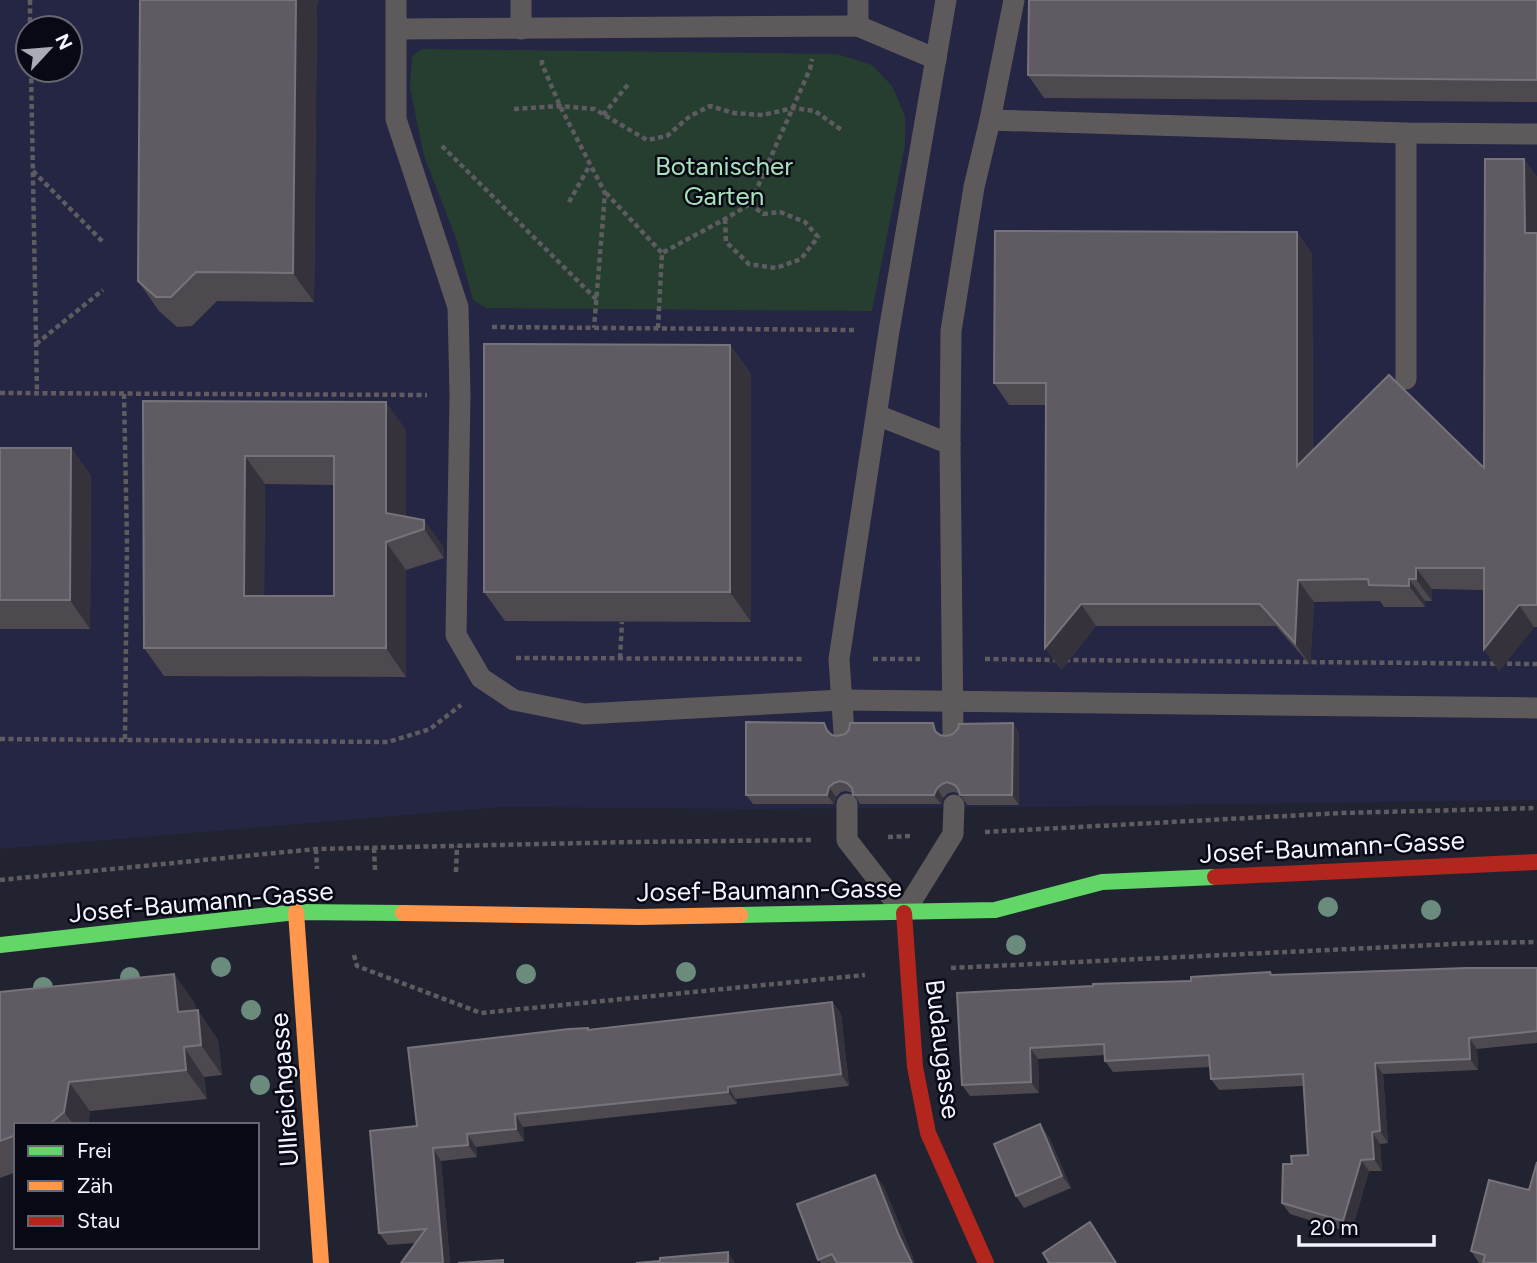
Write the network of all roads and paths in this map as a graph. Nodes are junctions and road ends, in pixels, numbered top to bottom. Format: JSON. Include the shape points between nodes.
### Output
{"nodes":[{"id":1,"x":397,"y":0,"type":"edge"},
{"id":2,"x":521,"y":0,"type":"edge"},
{"id":3,"x":858,"y":0,"type":"edge"},
{"id":4,"x":946,"y":0,"type":"edge"},
{"id":5,"x":1014,"y":0,"type":"edge"},
{"id":6,"x":858,"y":26,"type":"junction"},
{"id":7,"x":817,"y":27,"type":"junction"},
{"id":8,"x":543,"y":28,"type":"junction"},
{"id":9,"x":397,"y":29,"type":"junction"},
{"id":10,"x":521,"y":29,"type":"junction"},
{"id":11,"x":936,"y":59,"type":"junction"},
{"id":12,"x":630,"y":82,"type":"dead end"},
{"id":13,"x":31,"y":84,"type":"edge"},
{"id":14,"x":397,"y":101,"type":"junction"},
{"id":15,"x":560,"y":106,"type":"junction"},
{"id":16,"x":793,"y":108,"type":"junction"},
{"id":17,"x":514,"y":109,"type":"dead end"},
{"id":18,"x":603,"y":115,"type":"junction"},
{"id":19,"x":990,"y":120,"type":"junction"},
{"id":20,"x":843,"y":131,"type":"dead end"},
{"id":21,"x":1406,"y":133,"type":"junction"},
{"id":22,"x":1537,"y":134,"type":"edge"},
{"id":23,"x":590,"y":165,"type":"junction"},
{"id":24,"x":33,"y":171,"type":"junction"},
{"id":25,"x":605,"y":192,"type":"junction"},
{"id":26,"x":569,"y":202,"type":"dead end"},
{"id":27,"x":750,"y":204,"type":"junction"},
{"id":28,"x":725,"y":219,"type":"junction"},
{"id":29,"x":103,"y":242,"type":"dead end"},
{"id":30,"x":662,"y":253,"type":"junction"},
{"id":31,"x":103,"y":290,"type":"dead end"},
{"id":32,"x":597,"y":300,"type":"junction"},
{"id":33,"x":460,"y":326,"type":"junction"},
{"id":34,"x":594,"y":328,"type":"junction"},
{"id":35,"x":658,"y":328,"type":"junction"},
{"id":36,"x":888,"y":331,"type":"junction"},
{"id":37,"x":36,"y":344,"type":"junction"},
{"id":38,"x":1406,"y":379,"type":"dead end"},
{"id":39,"x":0,"y":393,"type":"edge"},
{"id":40,"x":37,"y":393,"type":"junction"},
{"id":41,"x":124,"y":394,"type":"junction"},
{"id":42,"x":460,"y":395,"type":"junction"},
{"id":43,"x":877,"y":415,"type":"junction"},
{"id":44,"x":950,"y":444,"type":"junction"},
{"id":45,"x":622,"y":622,"type":"edge"},
{"id":46,"x":621,"y":658,"type":"dead end"},
{"id":47,"x":842,"y":700,"type":"junction"},
{"id":48,"x":953,"y":700,"type":"junction"},
{"id":49,"x":1537,"y":708,"type":"edge"},
{"id":50,"x":844,"y":733,"type":"edge"},
{"id":51,"x":953,"y":733,"type":"edge"},
{"id":52,"x":125,"y":740,"type":"dead end"},
{"id":53,"x":847,"y":804,"type":"dead end"},
{"id":54,"x":954,"y":804,"type":"edge"},
{"id":55,"x":1537,"y":808,"type":"edge"},
{"id":56,"x":953,"y":834,"type":"junction"},
{"id":57,"x":847,"y":840,"type":"junction"},
{"id":58,"x":457,"y":846,"type":"junction"},
{"id":59,"x":374,"y":848,"type":"junction"},
{"id":60,"x":1537,"y":862,"type":"edge"},
{"id":61,"x":376,"y":872,"type":"dead end"},
{"id":62,"x":456,"y":872,"type":"dead end"},
{"id":63,"x":0,"y":880,"type":"edge"},
{"id":64,"x":296,"y":912,"type":"junction"},
{"id":65,"x":344,"y":913,"type":"junction"},
{"id":66,"x":904,"y":913,"type":"junction"},
{"id":67,"x":1537,"y":942,"type":"edge"},
{"id":68,"x":0,"y":945,"type":"edge"},
{"id":69,"x":908,"y":970,"type":"junction"},
{"id":70,"x":321,"y":1263,"type":"edge"},
{"id":71,"x":986,"y":1263,"type":"edge"}],
"edges":[{"from":1,"to":9,"type":"lane"},
{"from":2,"to":10,"type":"lane"},
{"from":3,"to":6,"type":"lane"},
{"from":4,"to":11,"type":"lane"},
{"from":5,"to":19,"type":"lane"},
{"from":6,"to":7,"type":"lane"},
{"from":6,"to":11,"type":"lane"},
{"from":7,"to":8,"type":"lane"},
{"from":7,"to":16,"type":"path","via":[[810,69]]},
{"from":8,"to":10,"type":"lane"},
{"from":8,"to":15,"type":"path","via":[[542,64]]},
{"from":9,"to":10,"type":"lane"},
{"from":9,"to":14,"type":"lane"},
{"from":11,"to":36,"type":"lane"},
{"from":12,"to":18,"type":"path"},
{"from":13,"to":24,"type":"path"},
{"from":14,"to":32,"type":"path"},
{"from":14,"to":33,"type":"lane","via":[[396,119],[458,307]]},
{"from":15,"to":17,"type":"path"},
{"from":15,"to":18,"type":"path","via":[[594,109]]},
{"from":15,"to":23,"type":"path"},
{"from":16,"to":18,"type":"path","via":[[764,115],[710,106],[667,136],[647,140]]},
{"from":16,"to":20,"type":"path","via":[[815,111]]},
{"from":16,"to":27,"type":"path"},
{"from":19,"to":21,"type":"lane"},
{"from":19,"to":44,"type":"lane","via":[[974,187],[951,331]]},
{"from":21,"to":22,"type":"lane"},
{"from":21,"to":38,"type":"lane"},
{"from":23,"to":25,"type":"path"},
{"from":23,"to":26,"type":"path"},
{"from":24,"to":29,"type":"path"},
{"from":24,"to":37,"type":"path"},
{"from":25,"to":30,"type":"path"},
{"from":25,"to":32,"type":"path"},
{"from":27,"to":28,"type":"path"},
{"from":27,"to":28,"type":"path","via":[[763,214],[780,212],[805,222],[818,237],[801,259],[776,268],[749,264],[726,242]]},
{"from":28,"to":30,"type":"path"},
{"from":30,"to":35,"type":"path"},
{"from":31,"to":37,"type":"path"},
{"from":32,"to":34,"type":"path"},
{"from":33,"to":34,"type":"path"},
{"from":33,"to":42,"type":"lane"},
{"from":34,"to":35,"type":"path"},
{"from":35,"to":36,"type":"path"},
{"from":36,"to":43,"type":"lane"},
{"from":37,"to":40,"type":"path"},
{"from":39,"to":40,"type":"path"},
{"from":40,"to":41,"type":"path"},
{"from":41,"to":42,"type":"path"},
{"from":41,"to":52,"type":"path"},
{"from":42,"to":47,"type":"lane","via":[[456,635],[481,678],[514,700],[584,714]]},
{"from":43,"to":44,"type":"lane"},
{"from":43,"to":47,"type":"lane","via":[[839,659]]},
{"from":44,"to":48,"type":"lane"},
{"from":45,"to":46,"type":"path"},
{"from":47,"to":48,"type":"lane"},
{"from":47,"to":50,"type":"lane"},
{"from":48,"to":49,"type":"lane"},
{"from":48,"to":51,"type":"lane"},
{"from":53,"to":57,"type":"lane"},
{"from":54,"to":56,"type":"lane"},
{"from":55,"to":56,"type":"path","via":[[1341,813]]},
{"from":56,"to":57,"type":"path"},
{"from":56,"to":66,"type":"lane"},
{"from":57,"to":58,"type":"path"},
{"from":57,"to":66,"type":"lane"},
{"from":58,"to":59,"type":"path"},
{"from":58,"to":62,"type":"path"},
{"from":59,"to":61,"type":"path"},
{"from":59,"to":63,"type":"path","via":[[316,849]]},
{"from":60,"to":66,"type":"street","name":"Josef-Baumann-Gasse","via":[[1102,882],[995,910]]},
{"from":64,"to":65,"type":"street","name":"Josef-Baumann-Gasse"},
{"from":64,"to":68,"type":"street","name":"Josef-Baumann-Gasse"},
{"from":64,"to":70,"type":"street","name":"Ullreichgasse"},
{"from":65,"to":66,"type":"street","name":"Josef-Baumann-Gasse","via":[[639,917]]},
{"from":65,"to":69,"type":"path","via":[[357,966],[481,1013]]},
{"from":66,"to":69,"type":"street","name":"Budaugasse"},
{"from":67,"to":69,"type":"path"},
{"from":69,"to":71,"type":"street","name":"Budaugasse","via":[[915,1067],[928,1133]]}]}
